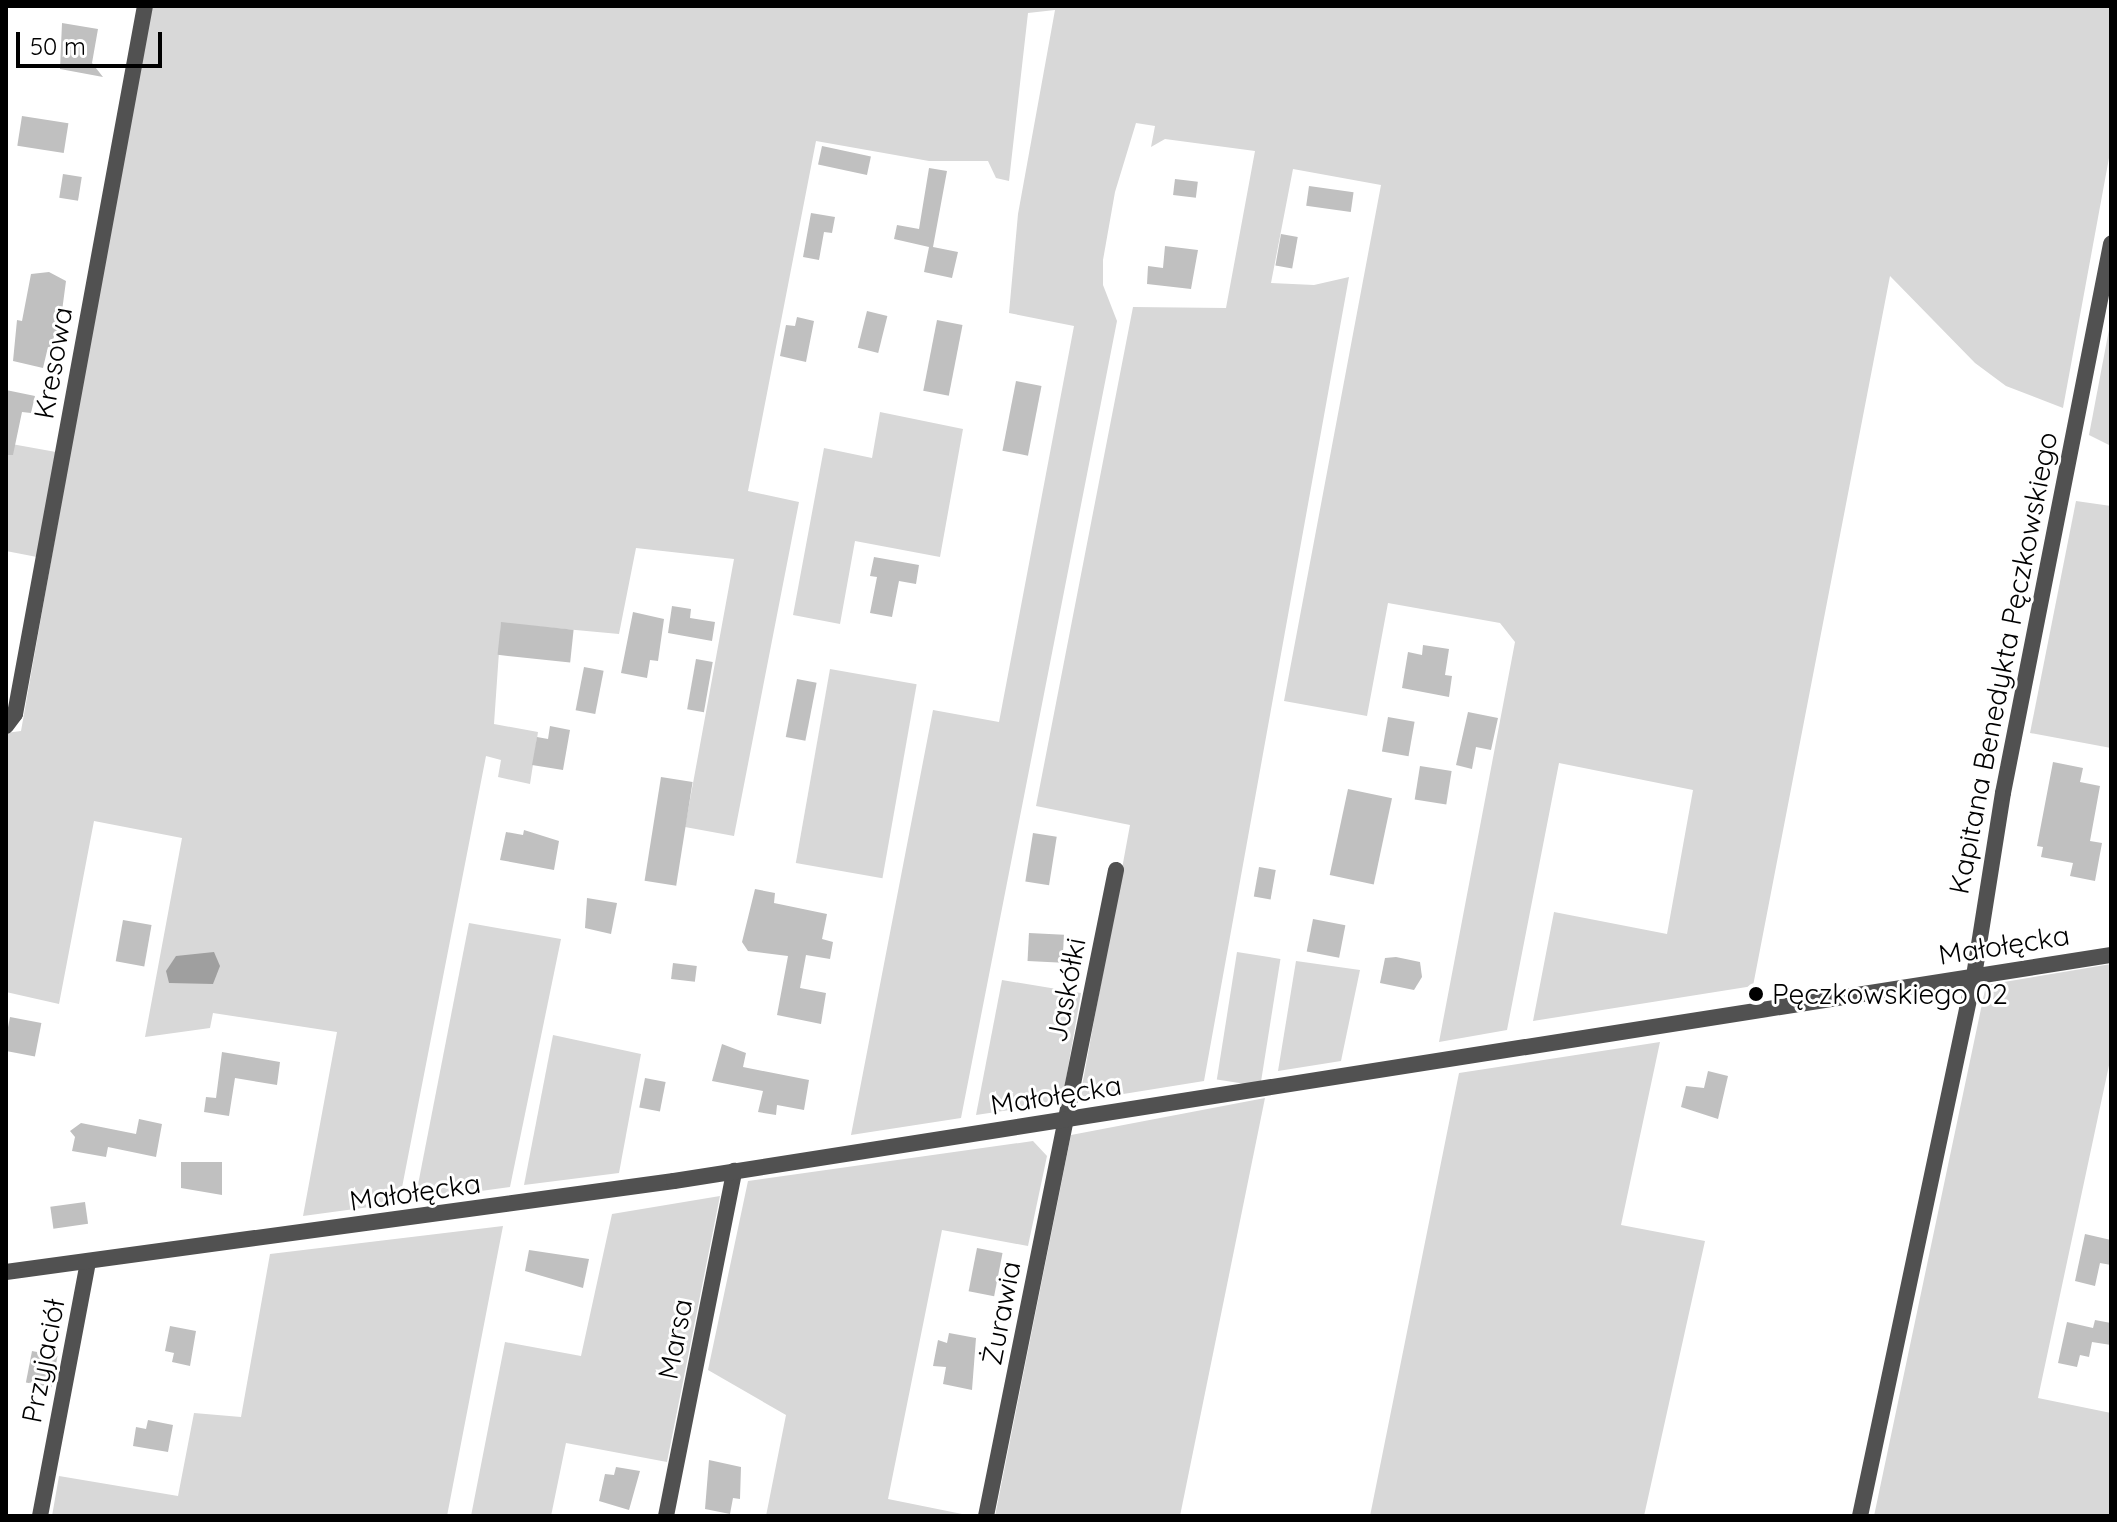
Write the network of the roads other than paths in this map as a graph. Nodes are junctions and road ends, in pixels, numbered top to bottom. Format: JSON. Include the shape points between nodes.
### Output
{"nodes":[{"id":1,"x":145,"y":6,"type":"edge"},
{"id":2,"x":2111,"y":244,"type":"edge"},
{"id":3,"x":6,"y":726,"type":"edge"},
{"id":4,"x":1116,"y":870,"type":"dead end"},
{"id":5,"x":2111,"y":955,"type":"edge"},
{"id":6,"x":1974,"y":976,"type":"junction"},
{"id":7,"x":1066,"y":1120,"type":"junction"},
{"id":8,"x":734,"y":1171,"type":"junction"},
{"id":9,"x":88,"y":1262,"type":"junction"},
{"id":10,"x":6,"y":1272,"type":"edge"},
{"id":11,"x":40,"y":1516,"type":"edge"},
{"id":12,"x":666,"y":1516,"type":"edge"},
{"id":13,"x":986,"y":1516,"type":"edge"},
{"id":14,"x":1860,"y":1516,"type":"edge"}],
"edges":[{"from":1,"to":3,"type":"street","name":"Kresowa","via":[[15,714]]},
{"from":2,"to":6,"type":"street","name":"Kapitana Benedykta Pęczkowskiego","via":[[2000,808]]},
{"from":4,"to":7,"type":"street","name":"Jaskółki"},
{"from":5,"to":6,"type":"street","name":"Małołęcka"},
{"from":6,"to":7,"type":"street","name":"Małołęcka"},
{"from":6,"to":14,"type":"street","name":"Kapitana Benedykta Pęczkowskiego"},
{"from":7,"to":8,"type":"street","name":"Małołęcka"},
{"from":7,"to":13,"type":"street","name":"Żurawia"},
{"from":8,"to":9,"type":"street","name":"Małołęcka"},
{"from":8,"to":12,"type":"street","name":"Marsa"},
{"from":9,"to":10,"type":"street","name":"Małołęcka"},
{"from":9,"to":11,"type":"street","name":"Przyjaciół"}]}
